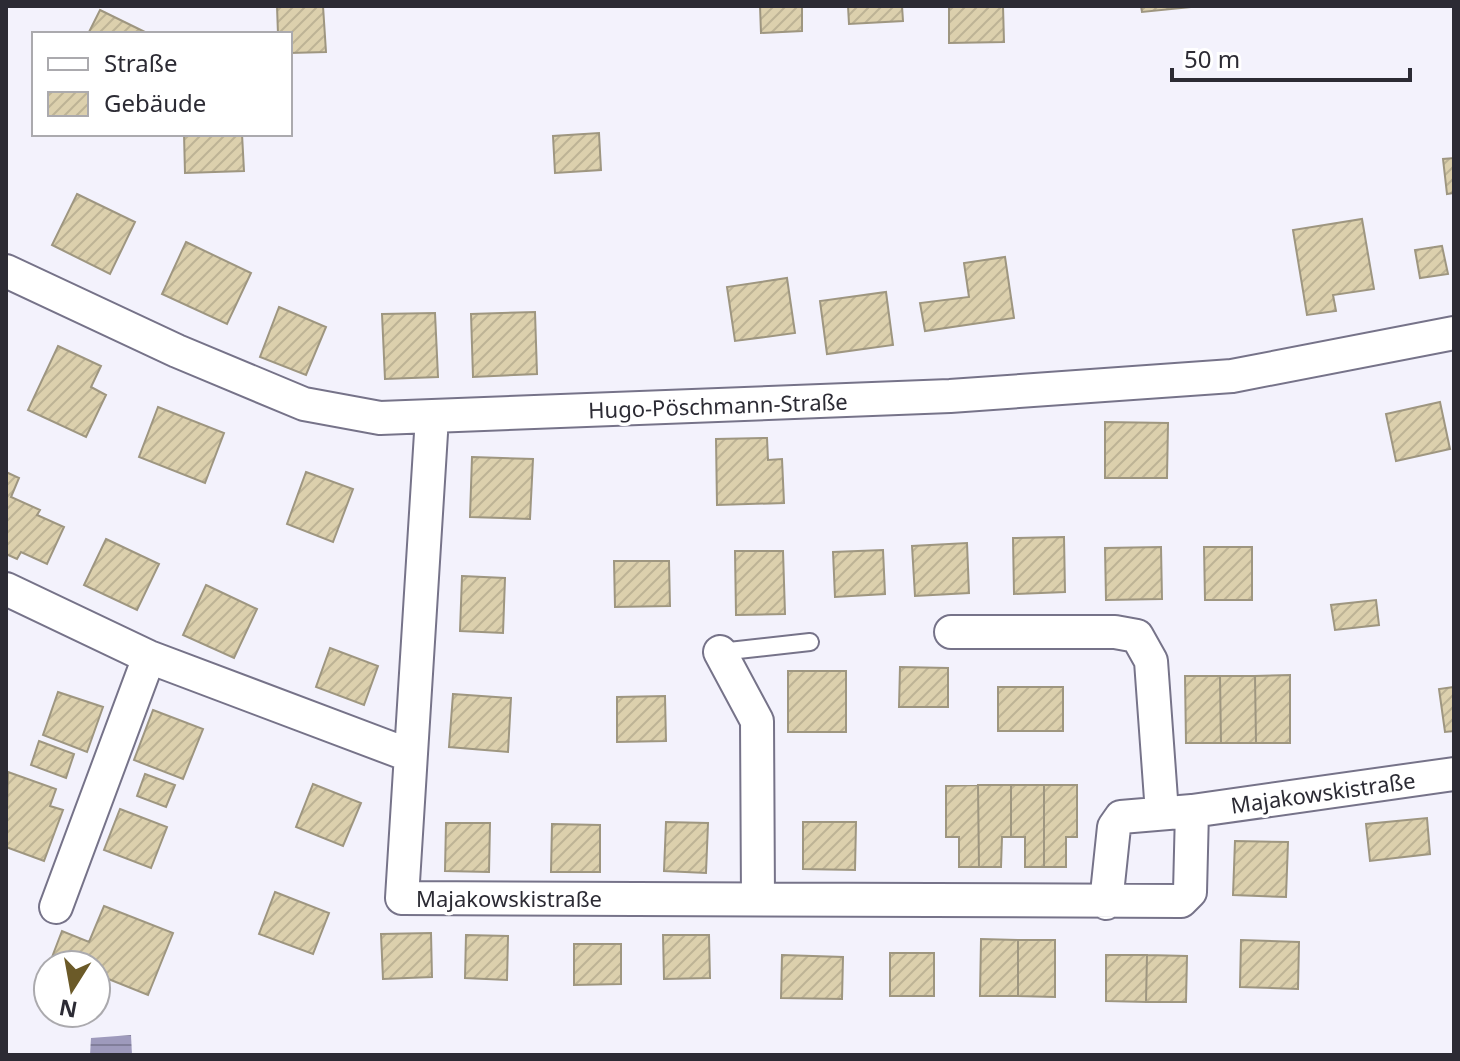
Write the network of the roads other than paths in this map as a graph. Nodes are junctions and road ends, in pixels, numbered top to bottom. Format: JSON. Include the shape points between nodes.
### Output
{"nodes":[{"id":1,"x":6,"y":271,"type":"edge"},
{"id":2,"x":1454,"y":333,"type":"edge"},
{"id":3,"x":432,"y":417,"type":"junction"},
{"id":4,"x":6,"y":589,"type":"edge"},
{"id":5,"x":951,"y":632,"type":"dead end"},
{"id":6,"x":810,"y":642,"type":"dead end"},
{"id":7,"x":720,"y":652,"type":"joint"},
{"id":8,"x":149,"y":657,"type":"junction"},
{"id":9,"x":409,"y":755,"type":"junction"},
{"id":10,"x":1454,"y":774,"type":"edge"},
{"id":11,"x":1177,"y":812,"type":"junction"},
{"id":12,"x":758,"y":899,"type":"junction"},
{"id":13,"x":1106,"y":903,"type":"junction"},
{"id":14,"x":56,"y":907,"type":"dead end"}],
"edges":[{"from":1,"to":3,"type":"street","name":"Hugo-Pöschmann-Straße","via":[[304,404],[380,418]]},
{"from":2,"to":3,"type":"street","name":"Hugo-Pöschmann-Straße","via":[[1232,376],[950,396]]},
{"from":3,"to":9,"type":"street","name":"Majakowskistraße"},
{"from":4,"to":8,"type":"street"},
{"from":5,"to":11,"type":"street","name":"Majakowskistraße","via":[[1137,636],[1151,661]]},
{"from":6,"to":7,"type":"lane"},
{"from":7,"to":12,"type":"street","via":[[757,721]]},
{"from":8,"to":9,"type":"street"},
{"from":8,"to":14,"type":"street"},
{"from":9,"to":12,"type":"street","name":"Majakowskistraße","via":[[402,898]]},
{"from":10,"to":11,"type":"street","name":"Majakowskistraße"},
{"from":11,"to":13,"type":"street","name":"Majakowskistraße","via":[[1121,817],[1114,827]]},
{"from":11,"to":13,"type":"street","name":"Majakowskistraße","via":[[1187,898]]},
{"from":12,"to":13,"type":"street","name":"Majakowskistraße"}]}
